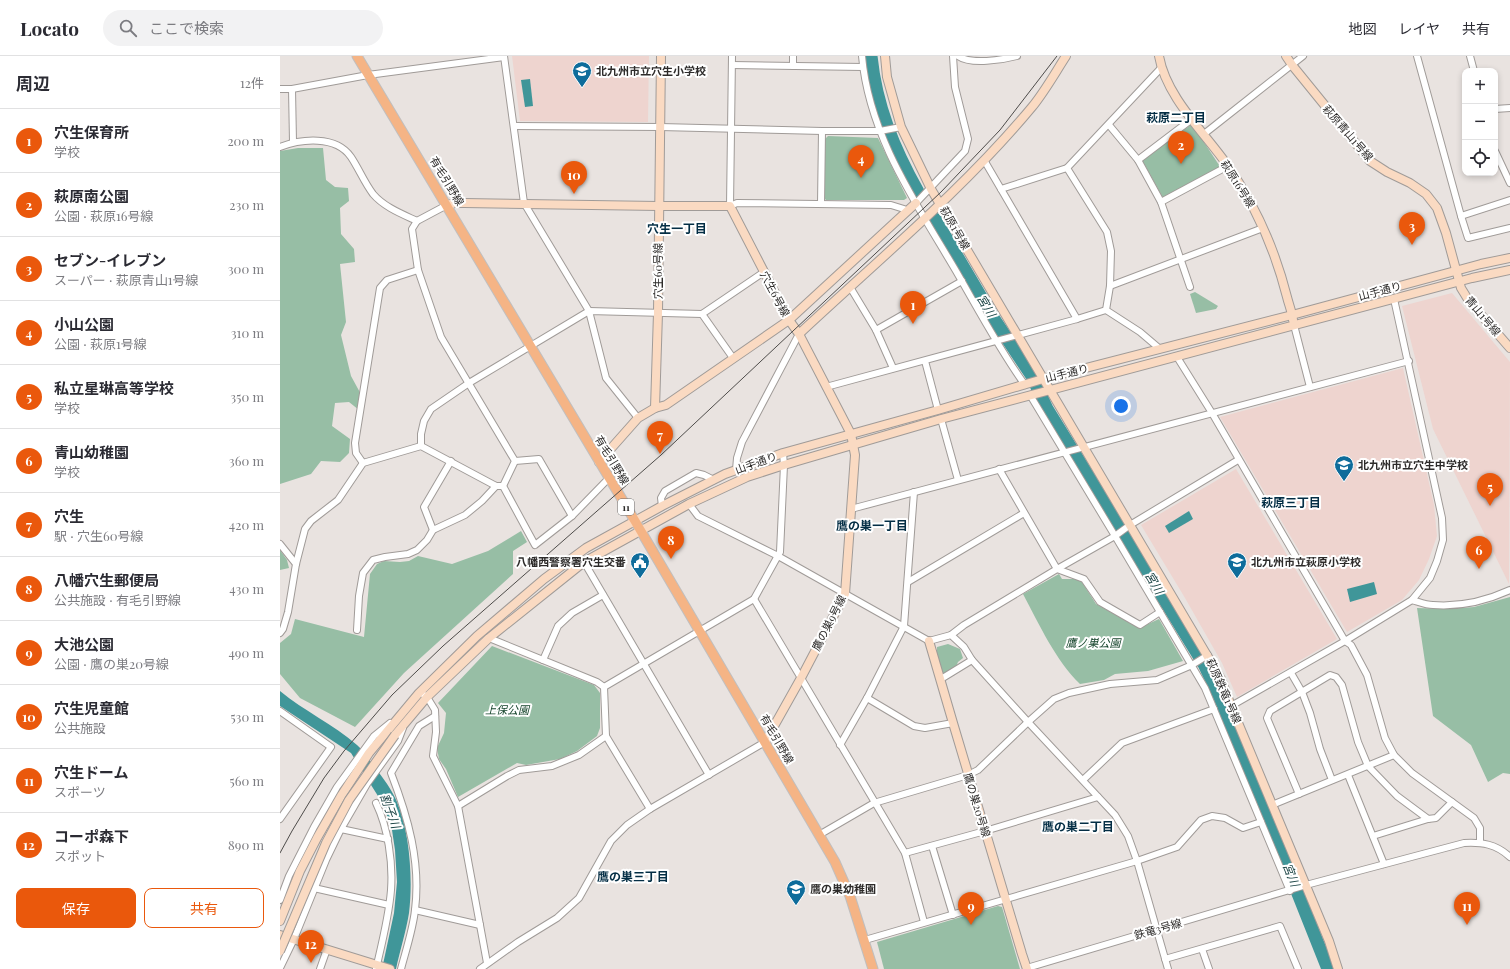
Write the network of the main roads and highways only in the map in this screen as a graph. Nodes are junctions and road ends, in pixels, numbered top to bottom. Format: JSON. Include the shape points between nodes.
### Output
{"nodes":[{"id":1,"x":357,"y":56,"type":"edge"},
{"id":2,"x":873,"y":969,"type":"edge"}],
"edges":[{"from":1,"to":2,"type":"main road","name":"有毛引野線","number":"11","via":[[835,862],[850,896]]}]}
